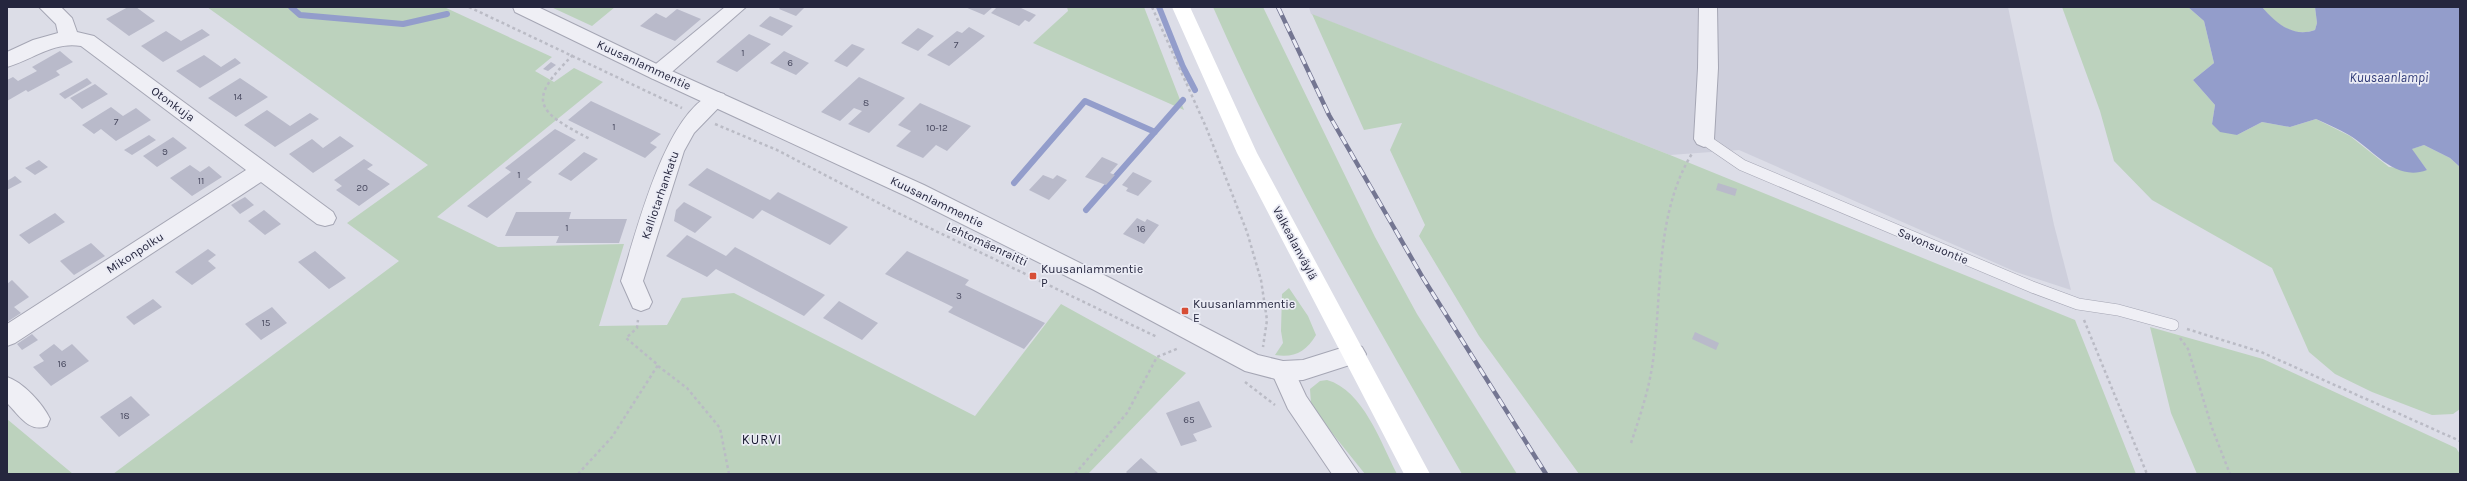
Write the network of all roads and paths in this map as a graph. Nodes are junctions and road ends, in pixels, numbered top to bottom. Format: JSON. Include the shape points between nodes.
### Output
{"nodes":[{"id":1,"x":48,"y":7,"type":"edge"},
{"id":2,"x":469,"y":7,"type":"edge"},
{"id":3,"x":522,"y":7,"type":"edge"},
{"id":4,"x":737,"y":7,"type":"edge"},
{"id":5,"x":1152,"y":7,"type":"edge"},
{"id":6,"x":1181,"y":7,"type":"edge"},
{"id":7,"x":1708,"y":7,"type":"edge"},
{"id":8,"x":68,"y":37,"type":"junction"},
{"id":9,"x":572,"y":56,"type":"junction"},
{"id":10,"x":7,"y":60,"type":"edge"},
{"id":11,"x":658,"y":73,"type":"junction"},
{"id":12,"x":717,"y":100,"type":"junction"},
{"id":13,"x":685,"y":110,"type":"dead end"},
{"id":14,"x":708,"y":121,"type":"dead end"},
{"id":15,"x":590,"y":139,"type":"dead end"},
{"id":16,"x":1704,"y":139,"type":"junction"},
{"id":17,"x":263,"y":170,"type":"junction"},
{"id":18,"x":325,"y":218,"type":"dead end"},
{"id":19,"x":641,"y":302,"type":"joint"},
{"id":20,"x":2078,"y":304,"type":"junction"},
{"id":21,"x":2173,"y":325,"type":"junction"},
{"id":22,"x":7,"y":336,"type":"edge"},
{"id":23,"x":1158,"y":338,"type":"dead end"},
{"id":24,"x":1172,"y":345,"type":"dead end"},
{"id":25,"x":1179,"y":348,"type":"junction"},
{"id":26,"x":1262,"y":351,"type":"dead end"},
{"id":27,"x":1186,"y":352,"type":"dead end"},
{"id":28,"x":1354,"y":354,"type":"junction"},
{"id":29,"x":658,"y":365,"type":"junction"},
{"id":30,"x":1283,"y":371,"type":"junction"},
{"id":31,"x":1238,"y":378,"type":"dead end"},
{"id":32,"x":7,"y":387,"type":"edge"},
{"id":33,"x":1279,"y":408,"type":"dead end"},
{"id":34,"x":38,"y":419,"type":"dead end"},
{"id":35,"x":2460,"y":441,"type":"edge"},
{"id":36,"x":1631,"y":442,"type":"dead end"},
{"id":37,"x":578,"y":474,"type":"edge"},
{"id":38,"x":729,"y":474,"type":"edge"},
{"id":39,"x":1075,"y":474,"type":"edge"},
{"id":40,"x":1346,"y":474,"type":"edge"},
{"id":41,"x":1417,"y":474,"type":"edge"},
{"id":42,"x":2147,"y":474,"type":"edge"},
{"id":43,"x":2230,"y":474,"type":"edge"}],
"edges":[{"from":1,"to":8,"type":"street","via":[[65,20]]},
{"from":2,"to":9,"type":"path"},
{"from":3,"to":11,"type":"street","name":"Kuusanlammentie"},
{"from":4,"to":11,"type":"street"},
{"from":5,"to":26,"type":"path","via":[[1223,168],[1254,251],[1264,295],[1268,338]]},
{"from":6,"to":28,"type":"main road","name":"Valkealanväylä","via":[[1244,146]]},
{"from":7,"to":16,"type":"street"},
{"from":8,"to":10,"type":"street","name":"Otonkuja","via":[[40,45]]},
{"from":8,"to":17,"type":"street","name":"Otonkuja","via":[[87,41]]},
{"from":9,"to":13,"type":"path"},
{"from":9,"to":15,"type":"path","via":[[542,90],[542,102],[546,114]]},
{"from":11,"to":12,"type":"street","name":"Kuusanlammentie"},
{"from":12,"to":19,"type":"street","name":"Kalliotarhankatu","via":[[687,128],[674,151],[632,281]]},
{"from":12,"to":30,"type":"street","name":"Kuusanlammentie","via":[[916,191],[1102,284],[1253,364]]},
{"from":14,"to":23,"type":"path","name":"Lehtomäenraitti","via":[[777,150],[896,212]]},
{"from":16,"to":20,"type":"lane","name":"Savonsuontie","via":[[1742,165]]},
{"from":16,"to":36,"type":"path","via":[[1682,167],[1671,200],[1651,376]]},
{"from":17,"to":18,"type":"street","name":"Otonkuja"},
{"from":17,"to":22,"type":"street","name":"Mikonpolku"},
{"from":19,"to":29,"type":"path","via":[[637,328],[626,338]]},
{"from":20,"to":21,"type":"lane","name":"Savonsuontie","via":[[2118,310]]},
{"from":20,"to":42,"type":"path"},
{"from":21,"to":35,"type":"path","via":[[2261,352]]},
{"from":21,"to":43,"type":"path","via":[[2188,349],[2212,428]]},
{"from":24,"to":25,"type":"path"},
{"from":25,"to":27,"type":"path"},
{"from":25,"to":39,"type":"path","via":[[1157,357],[1127,413]]},
{"from":28,"to":30,"type":"street","name":"Kuusanlammentie","via":[[1303,370]]},
{"from":28,"to":41,"type":"main road","name":"Valkealanväylä"},
{"from":29,"to":37,"type":"path","via":[[612,437]]},
{"from":29,"to":38,"type":"path","via":[[687,388],[720,428]]},
{"from":30,"to":40,"type":"street","via":[[1297,402]]},
{"from":31,"to":33,"type":"path"},
{"from":32,"to":34,"type":"street"}]}
